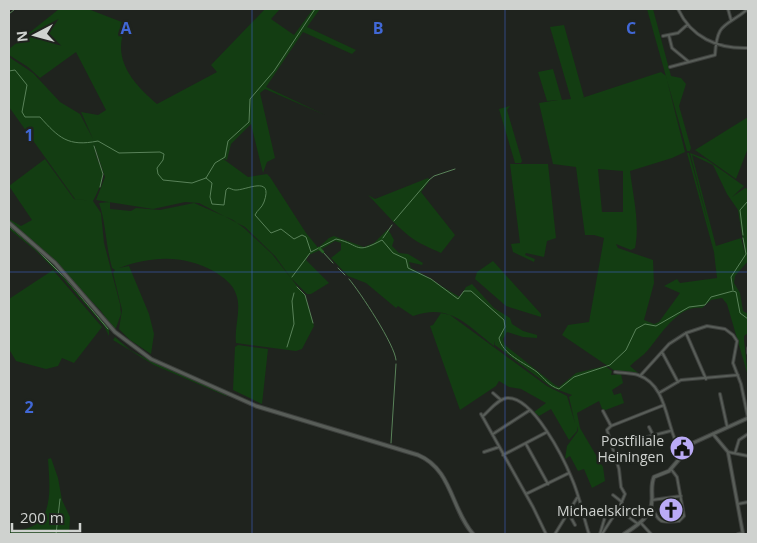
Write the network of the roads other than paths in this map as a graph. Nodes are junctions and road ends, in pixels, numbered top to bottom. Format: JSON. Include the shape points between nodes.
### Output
{"nodes":[{"id":1,"x":678,"y":9,"type":"edge"},
{"id":2,"x":728,"y":9,"type":"edge"},
{"id":3,"x":748,"y":9,"type":"edge"},
{"id":4,"x":732,"y":20,"type":"junction"},
{"id":5,"x":687,"y":24,"type":"junction"},
{"id":6,"x":663,"y":36,"type":"dead end"},
{"id":7,"x":670,"y":36,"type":"junction"},
{"id":8,"x":715,"y":44,"type":"junction"},
{"id":9,"x":748,"y":48,"type":"edge"},
{"id":10,"x":689,"y":62,"type":"junction"},
{"id":11,"x":670,"y":67,"type":"dead end"},
{"id":12,"x":9,"y":223,"type":"edge"},
{"id":13,"x":686,"y":333,"type":"junction"},
{"id":14,"x":748,"y":348,"type":"edge"},
{"id":15,"x":662,"y":352,"type":"junction"},
{"id":16,"x":748,"y":353,"type":"edge"},
{"id":17,"x":615,"y":372,"type":"dead end"},
{"id":18,"x":738,"y":375,"type":"junction"},
{"id":19,"x":640,"y":376,"type":"junction"},
{"id":20,"x":706,"y":379,"type":"junction"},
{"id":21,"x":678,"y":382,"type":"junction"},
{"id":22,"x":492,"y":393,"type":"dead end"},
{"id":23,"x":659,"y":393,"type":"junction"},
{"id":24,"x":720,"y":394,"type":"dead end"},
{"id":25,"x":501,"y":400,"type":"junction"},
{"id":26,"x":664,"y":405,"type":"junction"},
{"id":27,"x":530,"y":410,"type":"junction"},
{"id":28,"x":603,"y":411,"type":"dead end"},
{"id":29,"x":748,"y":418,"type":"edge"},
{"id":30,"x":611,"y":426,"type":"junction"},
{"id":31,"x":649,"y":426,"type":"dead end"},
{"id":32,"x":728,"y":428,"type":"junction"},
{"id":33,"x":670,"y":431,"type":"junction"},
{"id":34,"x":547,"y":432,"type":"junction"},
{"id":35,"x":493,"y":434,"type":"junction"},
{"id":36,"x":638,"y":434,"type":"dead end"},
{"id":37,"x":714,"y":434,"type":"junction"},
{"id":38,"x":748,"y":434,"type":"edge"},
{"id":39,"x":653,"y":435,"type":"junction"},
{"id":40,"x":640,"y":439,"type":"junction"},
{"id":41,"x":526,"y":444,"type":"junction"},
{"id":42,"x":642,"y":445,"type":"dead end"},
{"id":43,"x":499,"y":447,"type":"junction"},
{"id":44,"x":484,"y":452,"type":"dead end"},
{"id":45,"x":728,"y":452,"type":"junction"},
{"id":46,"x":735,"y":453,"type":"junction"},
{"id":47,"x":682,"y":454,"type":"junction"},
{"id":48,"x":503,"y":455,"type":"junction"},
{"id":49,"x":748,"y":456,"type":"edge"},
{"id":50,"x":671,"y":469,"type":"junction"},
{"id":51,"x":570,"y":474,"type":"junction"},
{"id":52,"x":548,"y":484,"type":"junction"},
{"id":53,"x":526,"y":494,"type":"junction"},
{"id":54,"x":613,"y":495,"type":"dead end"},
{"id":55,"x":681,"y":496,"type":"junction"},
{"id":56,"x":578,"y":497,"type":"junction"},
{"id":57,"x":652,"y":500,"type":"junction"},
{"id":58,"x":622,"y":502,"type":"junction"},
{"id":59,"x":748,"y":502,"type":"edge"},
{"id":60,"x":738,"y":504,"type":"junction"},
{"id":61,"x":651,"y":507,"type":"junction"},
{"id":62,"x":618,"y":509,"type":"junction"},
{"id":63,"x":615,"y":513,"type":"junction"},
{"id":64,"x":570,"y":514,"type":"junction"},
{"id":65,"x":639,"y":523,"type":"junction"},
{"id":66,"x":575,"y":525,"type":"dead end"},
{"id":67,"x":473,"y":534,"type":"edge"},
{"id":68,"x":546,"y":534,"type":"edge"},
{"id":69,"x":555,"y":534,"type":"edge"},
{"id":70,"x":589,"y":534,"type":"edge"},
{"id":71,"x":601,"y":534,"type":"edge"},
{"id":72,"x":624,"y":534,"type":"edge"},
{"id":73,"x":651,"y":534,"type":"edge"},
{"id":74,"x":738,"y":534,"type":"edge"},
{"id":75,"x":743,"y":534,"type":"edge"}],
"edges":[{"from":1,"to":5,"type":"street"},
{"from":2,"to":4,"type":"street"},
{"from":3,"to":4,"type":"street"},
{"from":4,"to":8,"type":"street","via":[[719,30]]},
{"from":5,"to":7,"type":"street"},
{"from":5,"to":8,"type":"street","via":[[702,38]]},
{"from":6,"to":7,"type":"street"},
{"from":7,"to":10,"type":"street","via":[[672,48]]},
{"from":8,"to":9,"type":"street"},
{"from":8,"to":10,"type":"street","via":[[715,55]]},
{"from":10,"to":11,"type":"street"},
{"from":12,"to":67,"type":"main road","via":[[55,263],[115,332],[151,359],[256,406],[432,462],[445,480],[462,520]]},
{"from":13,"to":15,"type":"street"},
{"from":13,"to":18,"type":"street","via":[[710,326],[730,332],[737,341],[733,358]]},
{"from":13,"to":20,"type":"street"},
{"from":14,"to":16,"type":"street"},
{"from":15,"to":19,"type":"street"},
{"from":15,"to":21,"type":"street"},
{"from":17,"to":19,"type":"street"},
{"from":18,"to":20,"type":"street"},
{"from":18,"to":29,"type":"street"},
{"from":19,"to":23,"type":"street"},
{"from":20,"to":21,"type":"street"},
{"from":21,"to":23,"type":"street"},
{"from":22,"to":25,"type":"street"},
{"from":23,"to":26,"type":"street"},
{"from":24,"to":32,"type":"street"},
{"from":25,"to":27,"type":"street","via":[[511,398]]},
{"from":25,"to":35,"type":"street","via":[[482,415]]},
{"from":26,"to":30,"type":"street"},
{"from":26,"to":33,"type":"street"},
{"from":27,"to":34,"type":"street"},
{"from":27,"to":35,"type":"street"},
{"from":28,"to":30,"type":"street"},
{"from":29,"to":32,"type":"main road"},
{"from":30,"to":58,"type":"street","via":[[607,431],[625,494]]},
{"from":31,"to":39,"type":"street"},
{"from":32,"to":37,"type":"main road"},
{"from":33,"to":39,"type":"street"},
{"from":33,"to":47,"type":"street"},
{"from":34,"to":41,"type":"street"},
{"from":34,"to":51,"type":"street"},
{"from":35,"to":43,"type":"street"},
{"from":36,"to":40,"type":"street"},
{"from":37,"to":45,"type":"street"},
{"from":37,"to":47,"type":"main road","via":[[696,441]]},
{"from":38,"to":46,"type":"street","via":[[739,440]]},
{"from":39,"to":40,"type":"street"},
{"from":40,"to":42,"type":"street"},
{"from":41,"to":48,"type":"street"},
{"from":41,"to":52,"type":"street"},
{"from":43,"to":44,"type":"street"},
{"from":43,"to":48,"type":"street"},
{"from":45,"to":46,"type":"street"},
{"from":45,"to":60,"type":"street"},
{"from":46,"to":49,"type":"street"},
{"from":47,"to":50,"type":"main road"},
{"from":48,"to":53,"type":"street"},
{"from":50,"to":55,"type":"street","via":[[677,477]]},
{"from":50,"to":57,"type":"main road","via":[[654,477]]},
{"from":51,"to":52,"type":"street"},
{"from":51,"to":56,"type":"street"},
{"from":52,"to":53,"type":"street"},
{"from":53,"to":68,"type":"street"},
{"from":54,"to":58,"type":"street"},
{"from":55,"to":57,"type":"street"},
{"from":55,"to":61,"type":"street","via":[[685,514],[681,521],[659,521]]},
{"from":56,"to":64,"type":"street"},
{"from":56,"to":70,"type":"street"},
{"from":57,"to":61,"type":"main road"},
{"from":58,"to":62,"type":"street"},
{"from":59,"to":60,"type":"street"},
{"from":60,"to":75,"type":"street"},
{"from":61,"to":65,"type":"main road"},
{"from":62,"to":63,"type":"street"},
{"from":62,"to":65,"type":"street"},
{"from":63,"to":71,"type":"street"},
{"from":63,"to":71,"type":"street","via":[[605,517]]},
{"from":64,"to":66,"type":"street"},
{"from":64,"to":69,"type":"street"},
{"from":65,"to":72,"type":"main road"},
{"from":65,"to":73,"type":"street"},
{"from":74,"to":75,"type":"street"}]}
